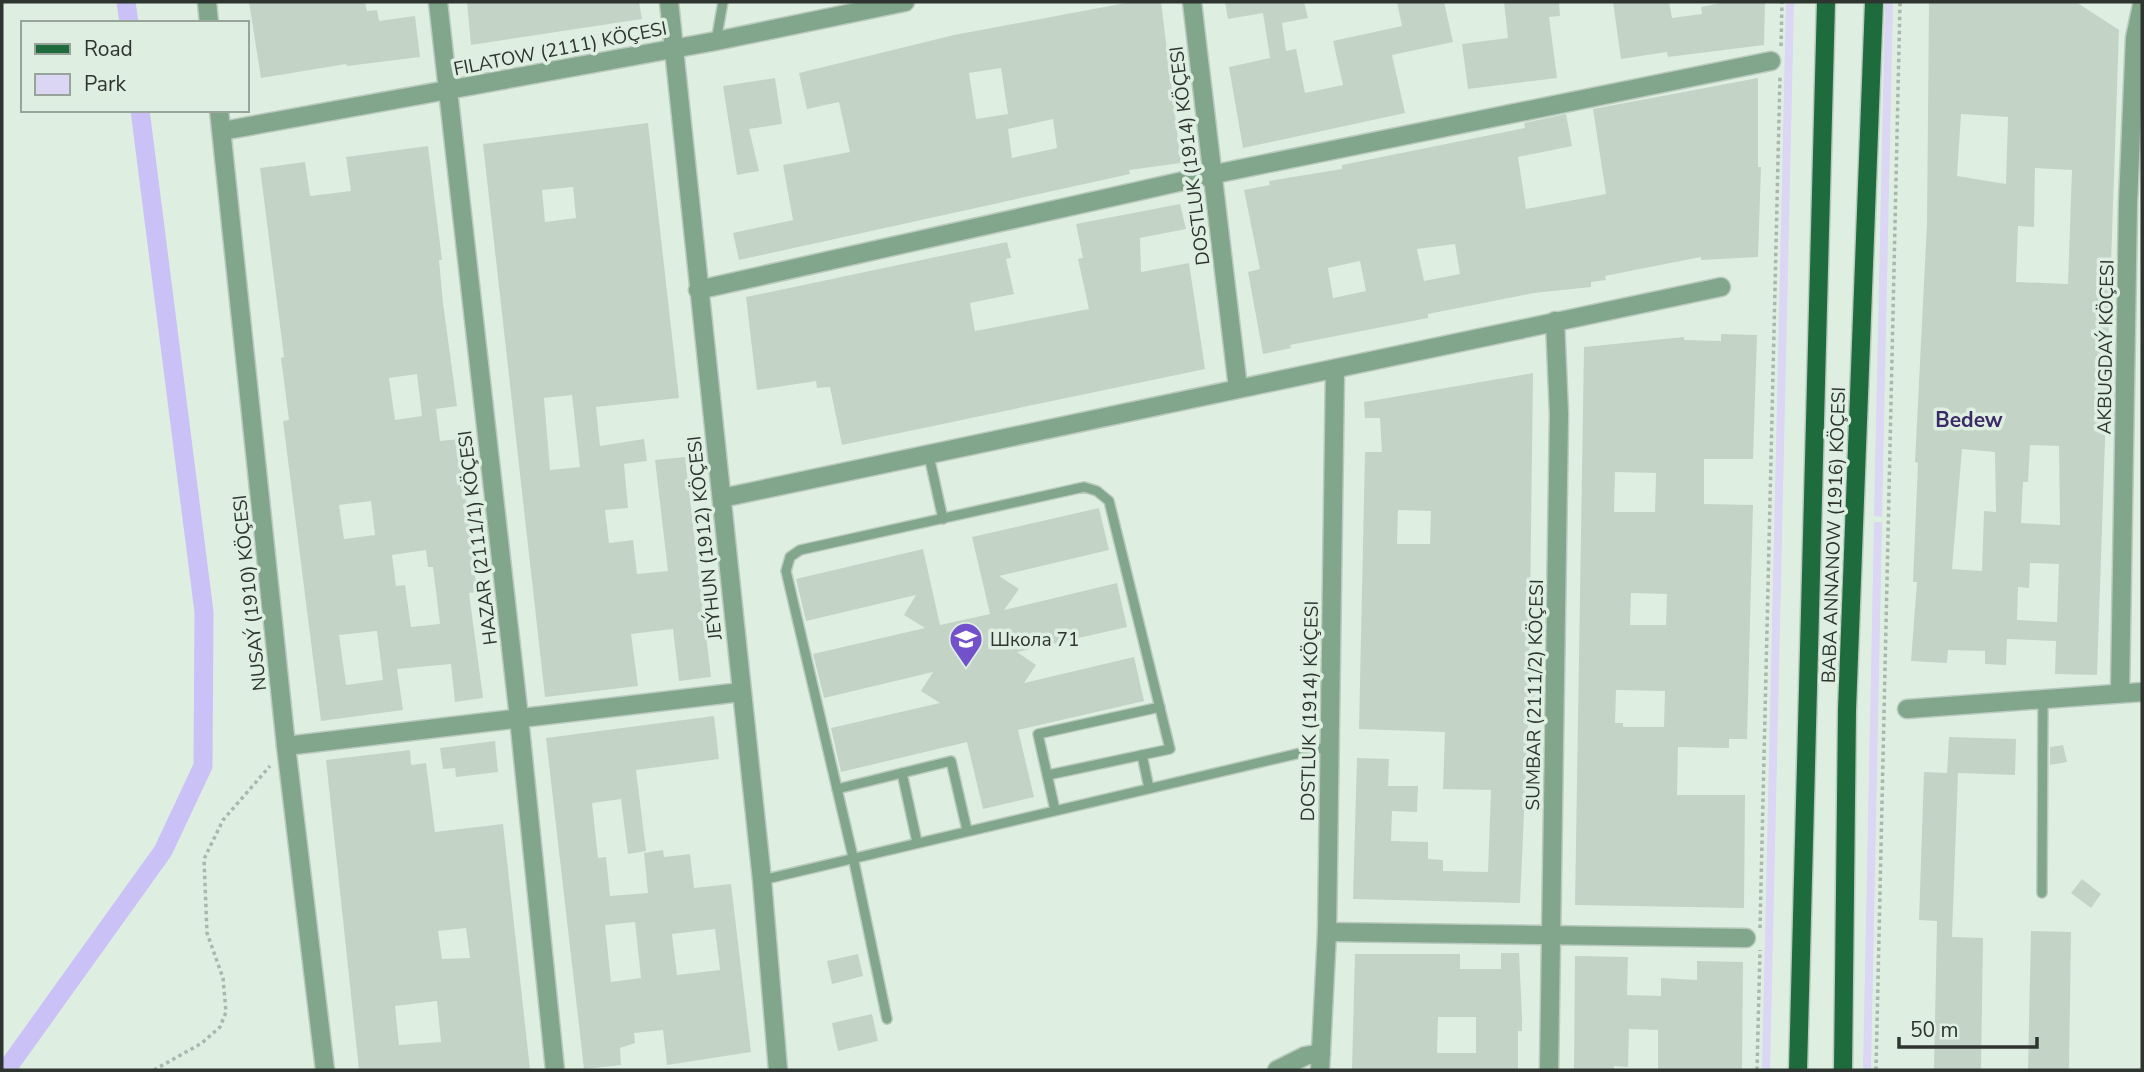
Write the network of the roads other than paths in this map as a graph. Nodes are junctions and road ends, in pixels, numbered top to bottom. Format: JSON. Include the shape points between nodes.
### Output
{"nodes":[{"id":1,"x":206,"y":2,"type":"edge"},
{"id":2,"x":438,"y":2,"type":"edge"},
{"id":3,"x":669,"y":2,"type":"edge"},
{"id":4,"x":723,"y":2,"type":"edge"},
{"id":5,"x":905,"y":2,"type":"edge"},
{"id":6,"x":1192,"y":2,"type":"edge"},
{"id":7,"x":1826,"y":2,"type":"edge"},
{"id":8,"x":1874,"y":2,"type":"edge"},
{"id":9,"x":2141,"y":4,"type":"edge"},
{"id":10,"x":878,"y":5,"type":"edge"},
{"id":11,"x":209,"y":21,"type":"edge"},
{"id":12,"x":716,"y":41,"type":"junction"},
{"id":13,"x":674,"y":48,"type":"junction"},
{"id":14,"x":1777,"y":62,"type":"road end"},
{"id":15,"x":447,"y":90,"type":"junction"},
{"id":16,"x":219,"y":112,"type":"edge"},
{"id":17,"x":222,"y":131,"type":"junction"},
{"id":18,"x":1210,"y":175,"type":"junction"},
{"id":19,"x":1721,"y":287,"type":"dead end"},
{"id":20,"x":698,"y":290,"type":"junction"},
{"id":21,"x":1555,"y":321,"type":"junction"},
{"id":22,"x":1335,"y":370,"type":"junction"},
{"id":23,"x":1238,"y":388,"type":"junction"},
{"id":24,"x":929,"y":456,"type":"junction"},
{"id":25,"x":722,"y":498,"type":"junction"},
{"id":26,"x":943,"y":519,"type":"junction"},
{"id":27,"x":741,"y":692,"type":"junction"},
{"id":28,"x":2120,"y":692,"type":"junction"},
{"id":29,"x":2142,"y":692,"type":"edge"},
{"id":30,"x":2043,"y":699,"type":"junction"},
{"id":31,"x":1160,"y":707,"type":"junction"},
{"id":32,"x":1907,"y":709,"type":"dead end"},
{"id":33,"x":519,"y":718,"type":"junction"},
{"id":34,"x":286,"y":746,"type":"junction"},
{"id":35,"x":1330,"y":746,"type":"junction"},
{"id":36,"x":1142,"y":755,"type":"junction"},
{"id":37,"x":902,"y":773,"type":"junction"},
{"id":38,"x":1048,"y":775,"type":"junction"},
{"id":39,"x":1149,"y":788,"type":"junction"},
{"id":40,"x":837,"y":789,"type":"junction"},
{"id":41,"x":1055,"y":810,"type":"junction"},
{"id":42,"x":967,"y":830,"type":"junction"},
{"id":43,"x":917,"y":842,"type":"junction"},
{"id":44,"x":853,"y":857,"type":"junction"},
{"id":45,"x":762,"y":880,"type":"junction"},
{"id":46,"x":2042,"y":892,"type":"dead end"},
{"id":47,"x":1327,"y":932,"type":"junction"},
{"id":48,"x":1551,"y":937,"type":"junction"},
{"id":49,"x":1746,"y":938,"type":"dead end"},
{"id":50,"x":887,"y":1018,"type":"dead end"},
{"id":51,"x":1321,"y":1062,"type":"edge"},
{"id":52,"x":325,"y":1070,"type":"edge"},
{"id":53,"x":555,"y":1070,"type":"edge"},
{"id":54,"x":776,"y":1070,"type":"edge"},
{"id":55,"x":1277,"y":1070,"type":"edge"},
{"id":56,"x":1549,"y":1070,"type":"edge"},
{"id":57,"x":1798,"y":1070,"type":"edge"},
{"id":58,"x":1843,"y":1070,"type":"edge"}],
"edges":[{"from":1,"to":11,"type":"street"},
{"from":2,"to":15,"type":"street","name":"HAZAR (2111/1) KÖÇESI"},
{"from":3,"to":13,"type":"street","name":"JEÝHUN (1912) KÖÇESI"},
{"from":4,"to":12,"type":"lane"},
{"from":5,"to":10,"type":"street","name":"FILATOW (2111) KÖÇESI"},
{"from":6,"to":18,"type":"street","name":"DOSTLUK (1914) KÖÇESI"},
{"from":7,"to":57,"type":"main road","name":"BABA ANNANOW (1916) KÖÇESI"},
{"from":8,"to":58,"type":"main road","name":"BABA ANNANOW (1916) KÖÇESI","via":[[1847,710]]},
{"from":9,"to":28,"type":"street","name":"AKBUGDAÝ KÖÇESI","via":[[2135,38],[2128,191]]},
{"from":10,"to":12,"type":"street","name":"FILATOW (2111) KÖÇESI"},
{"from":12,"to":13,"type":"street","name":"FILATOW (2111) KÖÇESI"},
{"from":13,"to":15,"type":"street","name":"FILATOW (2111) KÖÇESI"},
{"from":13,"to":20,"type":"street","name":"JEÝHUN (1912) KÖÇESI"},
{"from":14,"to":18,"type":"street"},
{"from":15,"to":17,"type":"street","name":"FILATOW (2111) KÖÇESI"},
{"from":15,"to":33,"type":"street","name":"HAZAR (2111/1) KÖÇESI"},
{"from":16,"to":17,"type":"street","name":"NUSAÝ (1910) KÖÇESI"},
{"from":17,"to":34,"type":"street","name":"NUSAÝ (1910) KÖÇESI"},
{"from":18,"to":20,"type":"street"},
{"from":18,"to":23,"type":"street","name":"DOSTLUK (1914) KÖÇESI"},
{"from":19,"to":21,"type":"street"},
{"from":20,"to":25,"type":"street","name":"JEÝHUN (1912) KÖÇESI"},
{"from":21,"to":22,"type":"street"},
{"from":21,"to":48,"type":"street","name":"SUMBAR (2111/2) KÖÇESI","via":[[1559,414]]},
{"from":22,"to":23,"type":"street"},
{"from":22,"to":35,"type":"street","name":"DOSTLUK (1914) KÖÇESI"},
{"from":23,"to":24,"type":"street"},
{"from":24,"to":25,"type":"street"},
{"from":24,"to":26,"type":"lane"},
{"from":25,"to":27,"type":"street","name":"JEÝHUN (1912) KÖÇESI"},
{"from":26,"to":31,"type":"lane","via":[[1084,487],[1109,501]]},
{"from":26,"to":40,"type":"lane","via":[[800,550],[790,557],[786,571]]},
{"from":27,"to":33,"type":"street"},
{"from":27,"to":45,"type":"street","name":"JEÝHUN (1912) KÖÇESI"},
{"from":28,"to":29,"type":"street"},
{"from":28,"to":30,"type":"street"},
{"from":30,"to":32,"type":"street"},
{"from":30,"to":46,"type":"lane"},
{"from":31,"to":36,"type":"lane","via":[[1170,749]]},
{"from":31,"to":38,"type":"lane","via":[[1038,734]]},
{"from":33,"to":34,"type":"street"},
{"from":33,"to":53,"type":"street","name":"HAZAR (2111/1) KÖÇESI"},
{"from":34,"to":52,"type":"street","name":"NUSAÝ (1910) KÖÇESI"},
{"from":35,"to":39,"type":"lane"},
{"from":35,"to":47,"type":"street","name":"DOSTLUK (1914) KÖÇESI"},
{"from":36,"to":38,"type":"lane"},
{"from":36,"to":39,"type":"lane"},
{"from":37,"to":40,"type":"lane"},
{"from":37,"to":42,"type":"lane","via":[[951,761]]},
{"from":37,"to":43,"type":"lane"},
{"from":38,"to":41,"type":"lane"},
{"from":39,"to":41,"type":"lane"},
{"from":40,"to":44,"type":"lane"},
{"from":41,"to":42,"type":"lane"},
{"from":42,"to":43,"type":"lane"},
{"from":43,"to":44,"type":"lane"},
{"from":44,"to":45,"type":"lane"},
{"from":44,"to":50,"type":"lane"},
{"from":45,"to":54,"type":"street","name":"JEÝHUN (1912) KÖÇESI"},
{"from":47,"to":48,"type":"street"},
{"from":47,"to":51,"type":"street","name":"DOSTLUK (1914) KÖÇESI"},
{"from":48,"to":49,"type":"street"},
{"from":48,"to":56,"type":"street","name":"SUMBAR (2111/2) KÖÇESI"},
{"from":51,"to":55,"type":"street","via":[[1305,1056]]}]}
